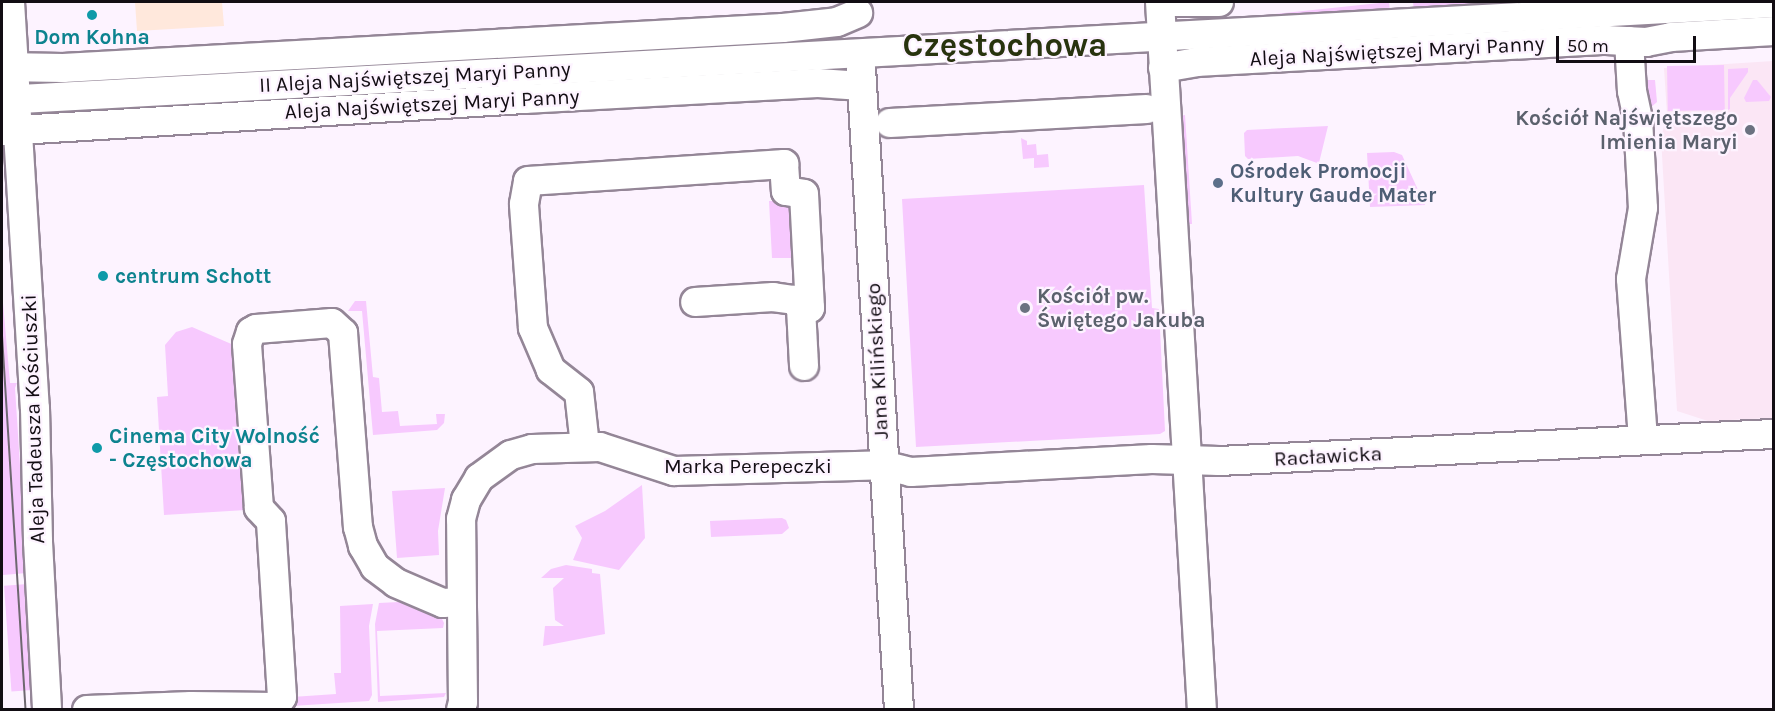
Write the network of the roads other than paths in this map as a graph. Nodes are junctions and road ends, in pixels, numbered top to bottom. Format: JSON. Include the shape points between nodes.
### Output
{"nodes":[{"id":1,"x":10,"y":2,"type":"edge"},
{"id":2,"x":1160,"y":2,"type":"edge"},
{"id":3,"x":1167,"y":2,"type":"edge"},
{"id":4,"x":1219,"y":2,"type":"edge"},
{"id":5,"x":1773,"y":3,"type":"edge"},
{"id":6,"x":1692,"y":5,"type":"edge"},
{"id":7,"x":857,"y":7,"type":"edge"},
{"id":8,"x":1773,"y":31,"type":"edge"},
{"id":9,"x":1166,"y":35,"type":"junction"},
{"id":10,"x":1694,"y":36,"type":"junction"},
{"id":11,"x":1629,"y":41,"type":"junction"},
{"id":12,"x":860,"y":54,"type":"junction"},
{"id":13,"x":7,"y":67,"type":"edge"},
{"id":14,"x":1163,"y":68,"type":"junction"},
{"id":15,"x":862,"y":86,"type":"junction"},
{"id":16,"x":8,"y":99,"type":"edge"},
{"id":17,"x":1147,"y":109,"type":"dead end"},
{"id":18,"x":890,"y":123,"type":"dead end"},
{"id":19,"x":9,"y":130,"type":"edge"},
{"id":20,"x":695,"y":302,"type":"dead end"},
{"id":21,"x":801,"y":308,"type":"junction"},
{"id":22,"x":804,"y":366,"type":"dead end"},
{"id":23,"x":1773,"y":434,"type":"edge"},
{"id":24,"x":1643,"y":440,"type":"junction"},
{"id":25,"x":585,"y":446,"type":"junction"},
{"id":26,"x":1188,"y":458,"type":"junction"},
{"id":27,"x":883,"y":465,"type":"junction"},
{"id":28,"x":461,"y":602,"type":"junction"},
{"id":29,"x":47,"y":710,"type":"edge"},
{"id":30,"x":87,"y":710,"type":"edge"},
{"id":31,"x":461,"y":710,"type":"edge"},
{"id":32,"x":899,"y":710,"type":"edge"},
{"id":33,"x":1202,"y":710,"type":"edge"}],
"edges":[{"from":1,"to":13,"type":"street","name":"Aleja Tadeusza Kościuszki"},
{"from":2,"to":9,"type":"street"},
{"from":3,"to":4,"type":"street"},
{"from":5,"to":6,"type":"street"},
{"from":6,"to":9,"type":"street"},
{"from":6,"to":10,"type":"street"},
{"from":7,"to":12,"type":"street","name":"Jana Kilińskiego"},
{"from":7,"to":13,"type":"street","via":[[837,22],[771,28],[63,68]]},
{"from":8,"to":10,"type":"street","name":"Aleja Najświętszej Maryi Panny"},
{"from":9,"to":12,"type":"street"},
{"from":9,"to":14,"type":"street"},
{"from":10,"to":11,"type":"street","name":"Aleja Najświętszej Maryi Panny"},
{"from":11,"to":14,"type":"street","name":"Aleja Najświętszej Maryi Panny","via":[[1196,62]]},
{"from":11,"to":24,"type":"street","via":[[1643,208],[1631,279]]},
{"from":12,"to":15,"type":"street","name":"Jana Kilińskiego"},
{"from":12,"to":16,"type":"street","name":"II Aleja Najświętszej Maryi Panny"},
{"from":13,"to":16,"type":"street","name":"Aleja Tadeusza Kościuszki"},
{"from":14,"to":26,"type":"street"},
{"from":15,"to":19,"type":"street","name":"Aleja Najświętszej Maryi Panny","via":[[818,83]]},
{"from":15,"to":27,"type":"street","name":"Jana Kilińskiego"},
{"from":16,"to":19,"type":"street","name":"Aleja Tadeusza Kościuszki"},
{"from":17,"to":18,"type":"street"},
{"from":19,"to":29,"type":"street","name":"Aleja Tadeusza Kościuszki","via":[[35,408]]},
{"from":20,"to":21,"type":"street","via":[[773,297],[795,300]]},
{"from":21,"to":22,"type":"street"},
{"from":21,"to":25,"type":"street","via":[[810,308],[804,194],[786,191],[784,164],[528,181],[524,204],[533,328],[551,370],[579,392]]},
{"from":23,"to":24,"type":"street","name":"Racławicka"},
{"from":24,"to":26,"type":"street","name":"Racławicka","via":[[1219,461]]},
{"from":25,"to":27,"type":"street","name":"Marka Perepeczki","via":[[600,447],[674,471]]},
{"from":25,"to":28,"type":"street","name":"Marka Perepeczki","via":[[532,449],[512,455],[479,478],[466,500],[461,519]]},
{"from":26,"to":27,"type":"street","name":"Racławicka","via":[[910,472]]},
{"from":26,"to":33,"type":"street"},
{"from":27,"to":32,"type":"street","name":"Jana Kilińskiego"},
{"from":28,"to":30,"type":"street","via":[[443,603],[396,584],[375,567],[363,546],[358,527],[343,333],[332,322],[256,328],[247,344],[259,508],[271,521],[282,698],[275,707]]},
{"from":28,"to":31,"type":"street","name":"Marka Perepeczki"}]}
